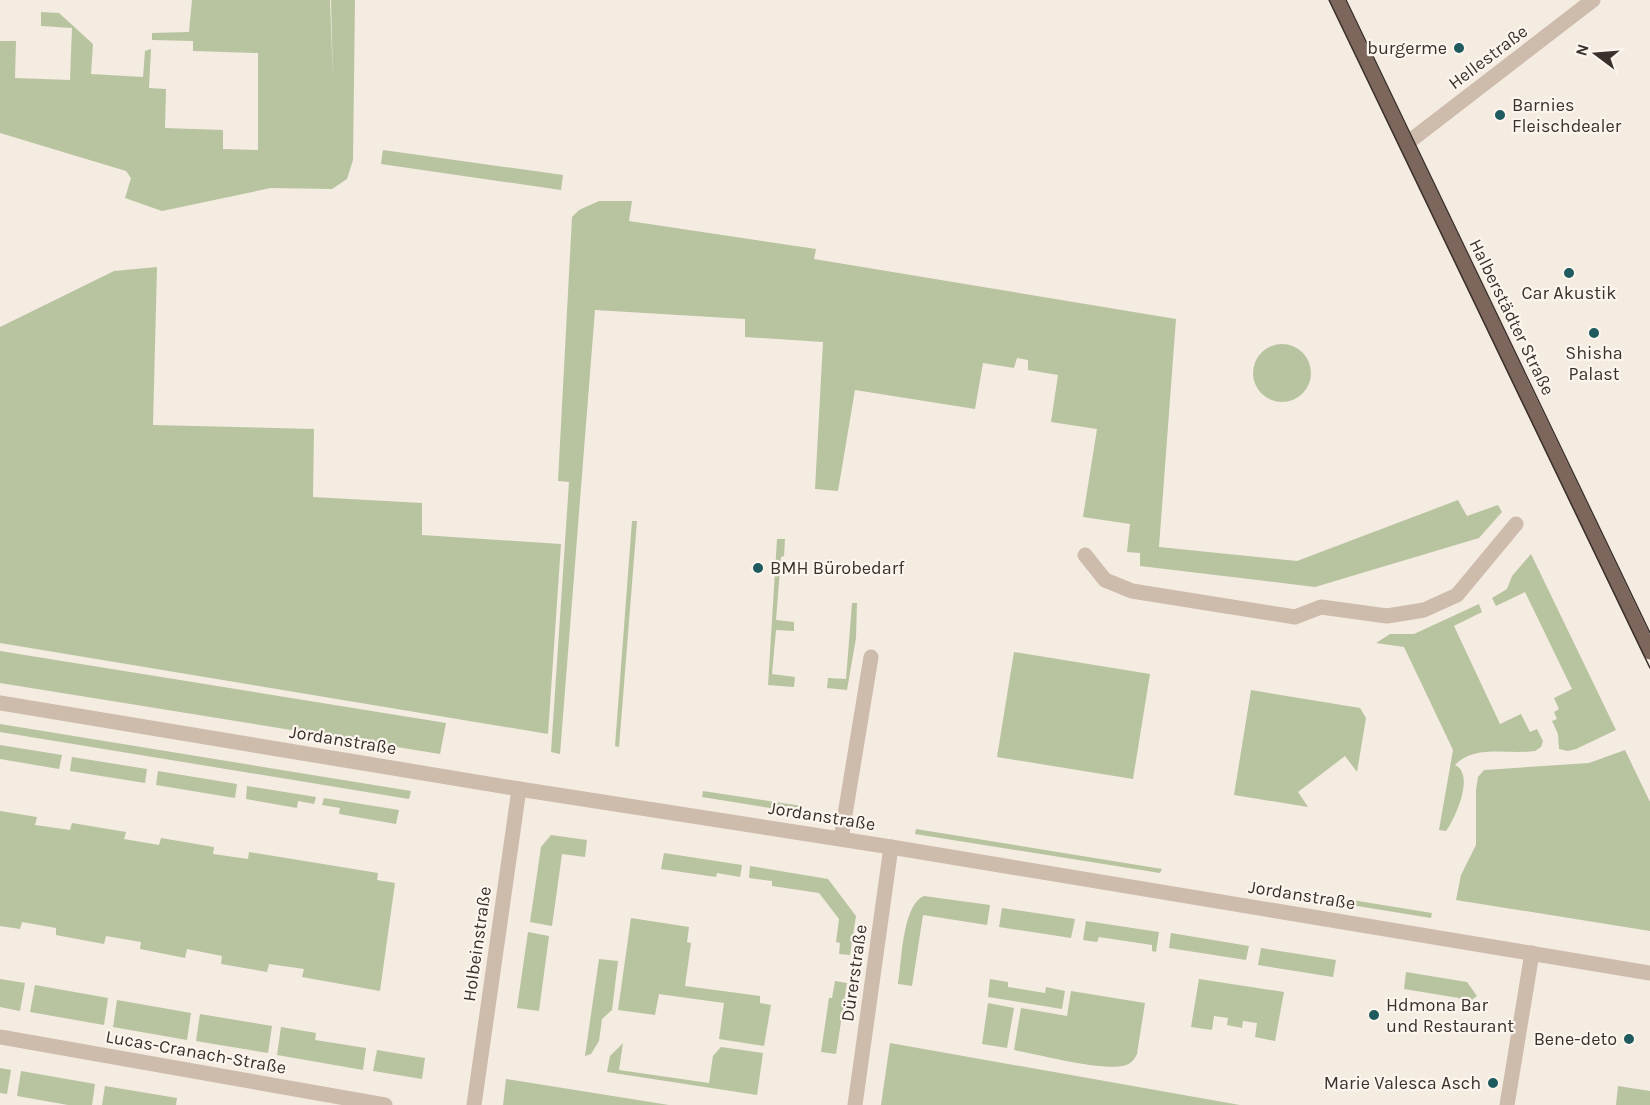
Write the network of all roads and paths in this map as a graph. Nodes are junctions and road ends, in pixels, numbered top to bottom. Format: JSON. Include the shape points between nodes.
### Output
{"nodes":[{"id":1,"x":1337,"y":0,"type":"edge"},
{"id":2,"x":1593,"y":0,"type":"edge"},
{"id":3,"x":1406,"y":144,"type":"junction"},
{"id":4,"x":1516,"y":524,"type":"dead end"},
{"id":5,"x":1085,"y":555,"type":"dead end"},
{"id":6,"x":1650,"y":652,"type":"edge"},
{"id":7,"x":871,"y":657,"type":"dead end"},
{"id":8,"x":0,"y":703,"type":"edge"},
{"id":9,"x":519,"y":789,"type":"junction"},
{"id":10,"x":842,"y":839,"type":"junction"},
{"id":11,"x":891,"y":846,"type":"junction"},
{"id":12,"x":1532,"y":953,"type":"junction"},
{"id":13,"x":1646,"y":970,"type":"edge"},
{"id":14,"x":0,"y":1037,"type":"edge"},
{"id":15,"x":386,"y":1105,"type":"edge"},
{"id":16,"x":474,"y":1105,"type":"edge"},
{"id":17,"x":855,"y":1105,"type":"edge"},
{"id":18,"x":1507,"y":1105,"type":"edge"}],
"edges":[{"from":1,"to":3,"type":"main road","name":"Halberstädter Straße"},
{"from":2,"to":3,"type":"street","name":"Hellestraße"},
{"from":3,"to":6,"type":"main road","name":"Halberstädter Straße"},
{"from":4,"to":5,"type":"street","via":[[1457,595],[1424,610],[1387,616],[1322,607],[1295,616],[1132,591],[1105,580]]},
{"from":7,"to":10,"type":"street"},
{"from":8,"to":9,"type":"street","name":"Jordanstraße"},
{"from":9,"to":10,"type":"street","name":"Jordanstraße"},
{"from":9,"to":16,"type":"street","name":"Holbeinstraße"},
{"from":10,"to":11,"type":"street","name":"Jordanstraße"},
{"from":11,"to":12,"type":"street","name":"Jordanstraße"},
{"from":11,"to":17,"type":"street","name":"Dürerstraße"},
{"from":12,"to":13,"type":"street","name":"Jordanstraße"},
{"from":12,"to":18,"type":"street"},
{"from":14,"to":15,"type":"street","name":"Lucas-Cranach-Straße"}]}
